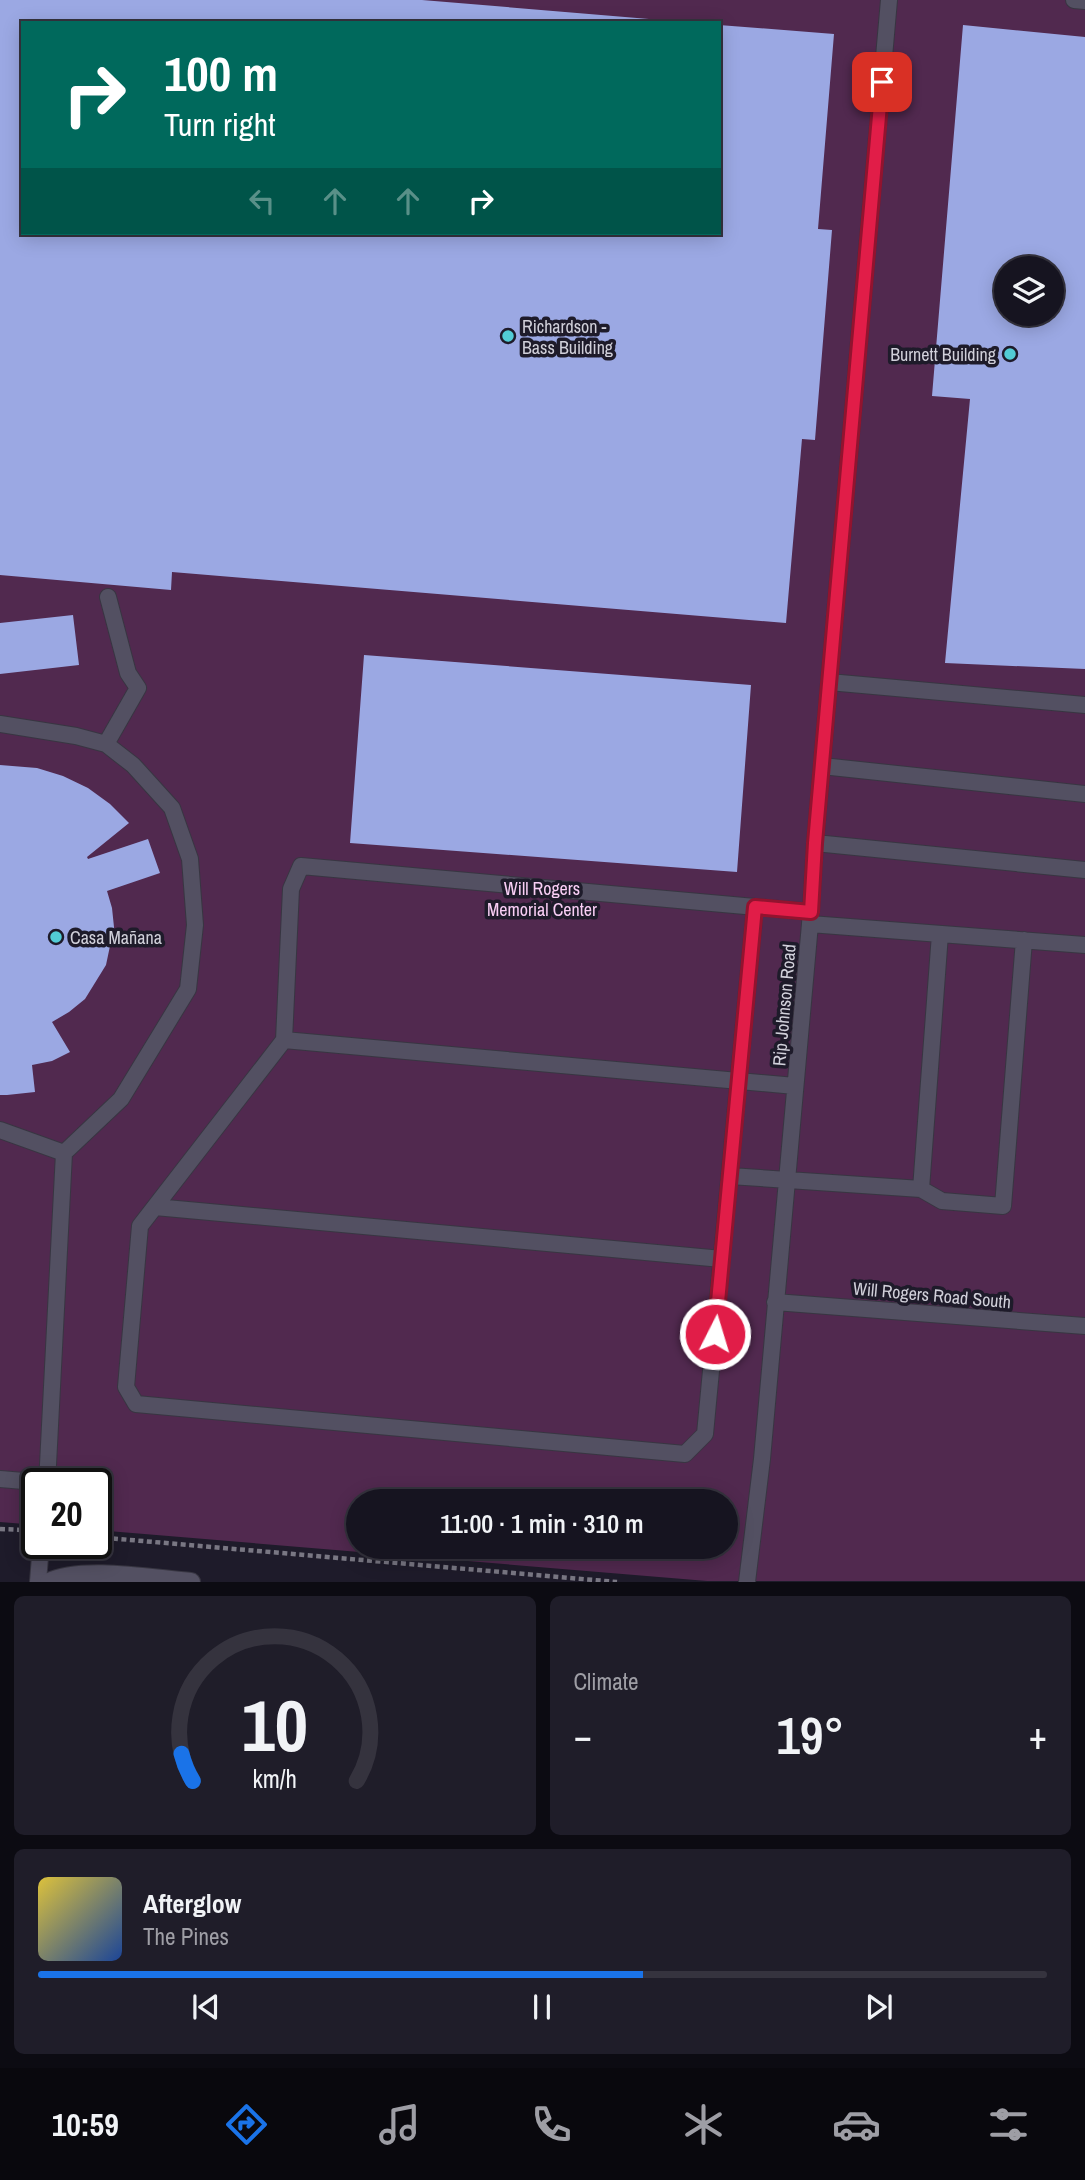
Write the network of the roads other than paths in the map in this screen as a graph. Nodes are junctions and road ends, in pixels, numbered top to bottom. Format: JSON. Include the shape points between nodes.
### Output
{"nodes":[{"id":1,"x":889,"y":0,"type":"edge"},
{"id":2,"x":1074,"y":0,"type":"edge"},
{"id":3,"x":1085,"y":1,"type":"edge"},
{"id":4,"x":108,"y":597,"type":"dead end"},
{"id":5,"x":829,"y":682,"type":"junction"},
{"id":6,"x":1085,"y":705,"type":"edge"},
{"id":7,"x":1,"y":724,"type":"edge"},
{"id":8,"x":106,"y":744,"type":"junction"},
{"id":9,"x":822,"y":766,"type":"junction"},
{"id":10,"x":1085,"y":794,"type":"edge"},
{"id":11,"x":815,"y":843,"type":"junction"},
{"id":12,"x":1085,"y":870,"type":"edge"},
{"id":13,"x":755,"y":907,"type":"junction"},
{"id":14,"x":811,"y":918,"type":"junction"},
{"id":15,"x":940,"y":934,"type":"junction"},
{"id":16,"x":1024,"y":940,"type":"junction"},
{"id":17,"x":1085,"y":945,"type":"edge"},
{"id":18,"x":284,"y":1040,"type":"junction"},
{"id":19,"x":739,"y":1081,"type":"junction"},
{"id":20,"x":795,"y":1086,"type":"junction"},
{"id":21,"x":0,"y":1130,"type":"edge"},
{"id":22,"x":64,"y":1153,"type":"junction"},
{"id":23,"x":730,"y":1176,"type":"junction"},
{"id":24,"x":786,"y":1180,"type":"junction"},
{"id":25,"x":921,"y":1189,"type":"junction"},
{"id":26,"x":155,"y":1207,"type":"junction"},
{"id":27,"x":722,"y":1259,"type":"junction"},
{"id":28,"x":775,"y":1302,"type":"junction"},
{"id":29,"x":1085,"y":1326,"type":"edge"},
{"id":30,"x":48,"y":1468,"type":"edge"},
{"id":31,"x":0,"y":1479,"type":"edge"},
{"id":32,"x":21,"y":1481,"type":"edge"},
{"id":33,"x":40,"y":1559,"type":"edge"},
{"id":34,"x":38,"y":1581,"type":"edge"},
{"id":35,"x":49,"y":1581,"type":"edge"},
{"id":36,"x":191,"y":1581,"type":"edge"},
{"id":37,"x":747,"y":1581,"type":"edge"}],
"edges":[{"from":1,"to":5,"type":"lane","name":"Rip Johnson Road"},
{"from":2,"to":3,"type":"lane"},
{"from":4,"to":8,"type":"lane","via":[[128,673],[138,688]]},
{"from":5,"to":6,"type":"lane"},
{"from":5,"to":9,"type":"lane","name":"Rip Johnson Road"},
{"from":7,"to":8,"type":"lane"},
{"from":8,"to":22,"type":"lane","via":[[133,765],[172,808],[190,859],[195,925],[188,989],[121,1099]]},
{"from":9,"to":10,"type":"lane"},
{"from":9,"to":11,"type":"lane","name":"Rip Johnson Road"},
{"from":11,"to":12,"type":"lane"},
{"from":11,"to":14,"type":"lane","name":"Rip Johnson Road"},
{"from":13,"to":14,"type":"lane"},
{"from":13,"to":18,"type":"lane","via":[[301,866],[291,889]]},
{"from":13,"to":19,"type":"lane"},
{"from":14,"to":15,"type":"lane"},
{"from":14,"to":20,"type":"lane","name":"Rip Johnson Road"},
{"from":15,"to":16,"type":"lane"},
{"from":15,"to":25,"type":"lane"},
{"from":16,"to":17,"type":"lane"},
{"from":16,"to":25,"type":"lane","via":[[1003,1206],[943,1201]]},
{"from":18,"to":19,"type":"lane"},
{"from":18,"to":26,"type":"lane"},
{"from":19,"to":20,"type":"lane"},
{"from":19,"to":23,"type":"lane"},
{"from":20,"to":24,"type":"lane","name":"Rip Johnson Road"},
{"from":21,"to":22,"type":"lane"},
{"from":22,"to":30,"type":"lane"},
{"from":23,"to":24,"type":"lane"},
{"from":23,"to":27,"type":"lane"},
{"from":24,"to":25,"type":"lane"},
{"from":24,"to":28,"type":"lane","name":"Rip Johnson Road"},
{"from":26,"to":27,"type":"lane"},
{"from":26,"to":27,"type":"lane","via":[[140,1226],[126,1387],[136,1404],[685,1454],[705,1434]]},
{"from":28,"to":29,"type":"lane","name":"Will Rogers Road South"},
{"from":28,"to":37,"type":"lane","name":"Rip Johnson Road"},
{"from":31,"to":32,"type":"lane"},
{"from":33,"to":34,"type":"lane"},
{"from":35,"to":36,"type":"main road","via":[[93,1574]]}]}
